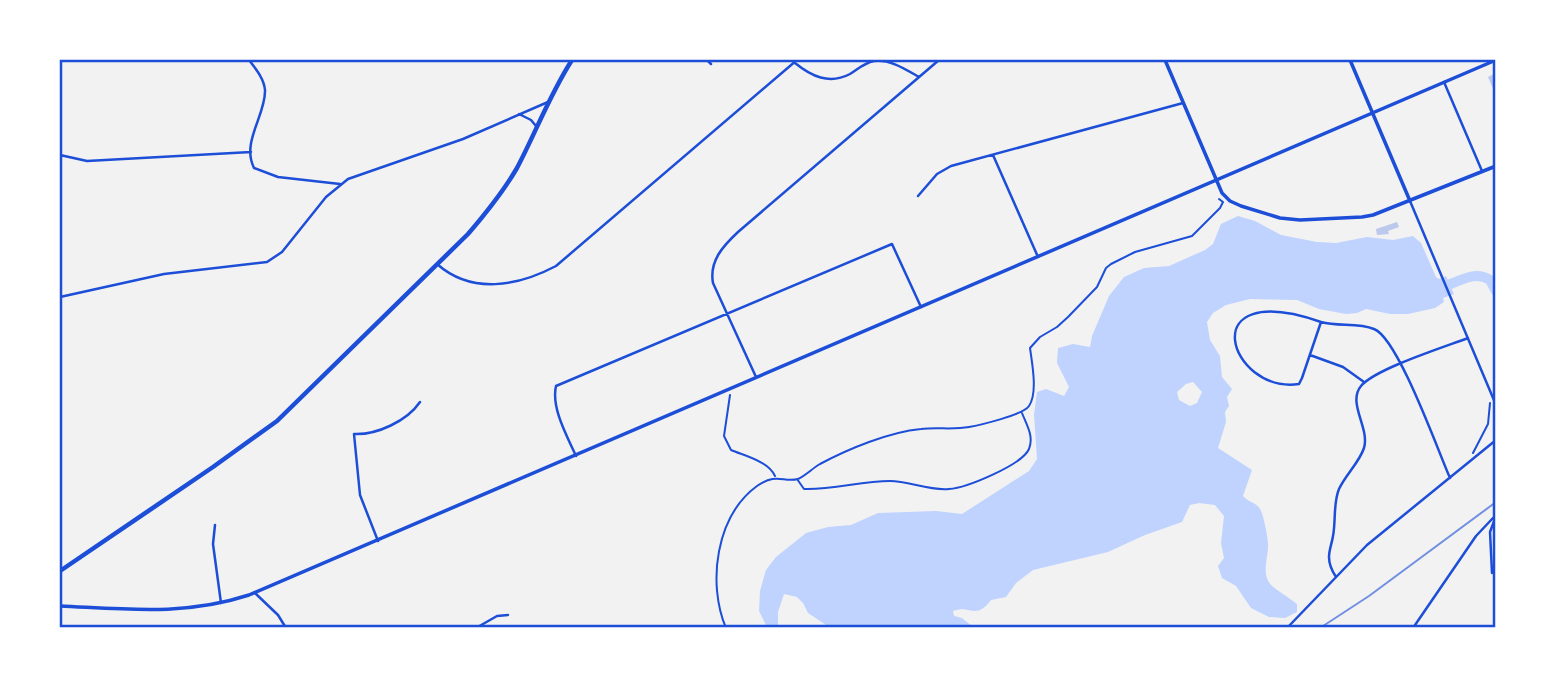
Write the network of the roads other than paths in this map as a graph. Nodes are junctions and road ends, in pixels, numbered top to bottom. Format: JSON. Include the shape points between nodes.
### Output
{"nodes":[{"id":1,"x":249,"y":60,"type":"edge"},
{"id":2,"x":572,"y":60,"type":"edge"},
{"id":3,"x":707,"y":60,"type":"edge"},
{"id":4,"x":939,"y":60,"type":"edge"},
{"id":5,"x":1165,"y":60,"type":"edge"},
{"id":6,"x":1350,"y":60,"type":"edge"},
{"id":7,"x":1496,"y":60,"type":"edge"},
{"id":8,"x":795,"y":61,"type":"edge"},
{"id":9,"x":711,"y":64,"type":"dead end"},
{"id":10,"x":919,"y":77,"type":"junction"},
{"id":11,"x":1444,"y":82,"type":"junction"},
{"id":12,"x":548,"y":102,"type":"junction"},
{"id":13,"x":1184,"y":103,"type":"junction"},
{"id":14,"x":1373,"y":113,"type":"junction"},
{"id":15,"x":519,"y":114,"type":"junction"},
{"id":16,"x":537,"y":126,"type":"junction"},
{"id":17,"x":251,"y":152,"type":"junction"},
{"id":18,"x":60,"y":155,"type":"edge"},
{"id":19,"x":993,"y":155,"type":"junction"},
{"id":20,"x":1496,"y":166,"type":"edge"},
{"id":21,"x":1482,"y":171,"type":"junction"},
{"id":22,"x":1215,"y":179,"type":"junction"},
{"id":23,"x":341,"y":184,"type":"junction"},
{"id":24,"x":918,"y":197,"type":"dead end"},
{"id":25,"x":1410,"y":201,"type":"junction"},
{"id":26,"x":1038,"y":257,"type":"junction"},
{"id":27,"x":437,"y":264,"type":"junction"},
{"id":28,"x":60,"y":297,"type":"edge"},
{"id":29,"x":920,"y":307,"type":"junction"},
{"id":30,"x":727,"y":313,"type":"junction"},
{"id":31,"x":1321,"y":322,"type":"junction"},
{"id":32,"x":1468,"y":338,"type":"junction"},
{"id":33,"x":1310,"y":355,"type":"junction"},
{"id":34,"x":1401,"y":364,"type":"junction"},
{"id":35,"x":756,"y":377,"type":"junction"},
{"id":36,"x":1364,"y":383,"type":"junction"},
{"id":37,"x":421,"y":402,"type":"dead end"},
{"id":38,"x":1496,"y":405,"type":"edge"},
{"id":39,"x":1496,"y":440,"type":"edge"},
{"id":40,"x":576,"y":456,"type":"junction"},
{"id":41,"x":1450,"y":478,"type":"junction"},
{"id":42,"x":1494,"y":517,"type":"edge"},
{"id":43,"x":215,"y":525,"type":"dead end"},
{"id":44,"x":378,"y":541,"type":"junction"},
{"id":45,"x":60,"y":571,"type":"edge"},
{"id":46,"x":1492,"y":573,"type":"dead end"},
{"id":47,"x":1336,"y":577,"type":"junction"},
{"id":48,"x":255,"y":593,"type":"junction"},
{"id":49,"x":221,"y":604,"type":"junction"},
{"id":50,"x":60,"y":606,"type":"edge"},
{"id":51,"x":508,"y":615,"type":"dead end"},
{"id":52,"x":286,"y":628,"type":"edge"},
{"id":53,"x":476,"y":628,"type":"edge"},
{"id":54,"x":1287,"y":628,"type":"edge"},
{"id":55,"x":1413,"y":628,"type":"edge"}],
"edges":[{"from":1,"to":17,"type":"street","via":[[265,90]]},
{"from":2,"to":12,"type":"main road"},
{"from":3,"to":9,"type":"street"},
{"from":4,"to":10,"type":"street"},
{"from":5,"to":13,"type":"street"},
{"from":6,"to":14,"type":"street"},
{"from":7,"to":11,"type":"street"},
{"from":8,"to":10,"type":"street","via":[[824,79],[840,78],[879,61]]},
{"from":8,"to":27,"type":"street","via":[[556,266],[530,279],[493,285],[459,278]]},
{"from":10,"to":30,"type":"street","via":[[723,247],[712,278]]},
{"from":11,"to":14,"type":"street"},
{"from":11,"to":21,"type":"street"},
{"from":12,"to":15,"type":"street"},
{"from":12,"to":16,"type":"main road"},
{"from":13,"to":19,"type":"street"},
{"from":13,"to":22,"type":"street"},
{"from":14,"to":22,"type":"street"},
{"from":14,"to":25,"type":"street"},
{"from":15,"to":16,"type":"street"},
{"from":15,"to":23,"type":"street"},
{"from":16,"to":27,"type":"main road","via":[[502,192]]},
{"from":17,"to":18,"type":"street","via":[[87,160]]},
{"from":17,"to":23,"type":"street","via":[[254,167],[265,174]]},
{"from":19,"to":24,"type":"street","via":[[944,169]]},
{"from":19,"to":26,"type":"street"},
{"from":20,"to":21,"type":"street"},
{"from":21,"to":25,"type":"street"},
{"from":22,"to":25,"type":"street","via":[[1230,201],[1289,220],[1362,217]]},
{"from":22,"to":26,"type":"street"},
{"from":23,"to":28,"type":"street","via":[[282,252],[267,262],[164,274]]},
{"from":25,"to":32,"type":"street"},
{"from":26,"to":29,"type":"street"},
{"from":27,"to":45,"type":"main road","via":[[277,421]]},
{"from":29,"to":30,"type":"street","via":[[892,244]]},
{"from":29,"to":35,"type":"street"},
{"from":30,"to":35,"type":"street"},
{"from":30,"to":40,"type":"street","via":[[556,386],[559,415]]},
{"from":31,"to":33,"type":"street"},
{"from":31,"to":33,"type":"street","via":[[1294,313],[1260,312],[1244,316],[1237,326],[1234,340],[1242,360],[1273,381],[1298,384]]},
{"from":31,"to":34,"type":"street","via":[[1374,328],[1389,341]]},
{"from":32,"to":34,"type":"street"},
{"from":32,"to":38,"type":"street"},
{"from":33,"to":36,"type":"street","via":[[1343,368]]},
{"from":34,"to":36,"type":"street"},
{"from":34,"to":41,"type":"street"},
{"from":35,"to":40,"type":"street"},
{"from":36,"to":47,"type":"street","via":[[1356,397],[1365,444],[1336,499],[1329,553]]},
{"from":37,"to":44,"type":"street","via":[[405,418],[354,434],[360,495]]},
{"from":39,"to":41,"type":"street"},
{"from":40,"to":44,"type":"street"},
{"from":41,"to":47,"type":"street","via":[[1367,545]]},
{"from":42,"to":46,"type":"street"},
{"from":42,"to":55,"type":"street"},
{"from":43,"to":49,"type":"street"},
{"from":44,"to":48,"type":"street"},
{"from":47,"to":54,"type":"street"},
{"from":48,"to":49,"type":"street"},
{"from":48,"to":52,"type":"street"},
{"from":49,"to":50,"type":"street","via":[[164,610]]},
{"from":51,"to":53,"type":"street"}]}
